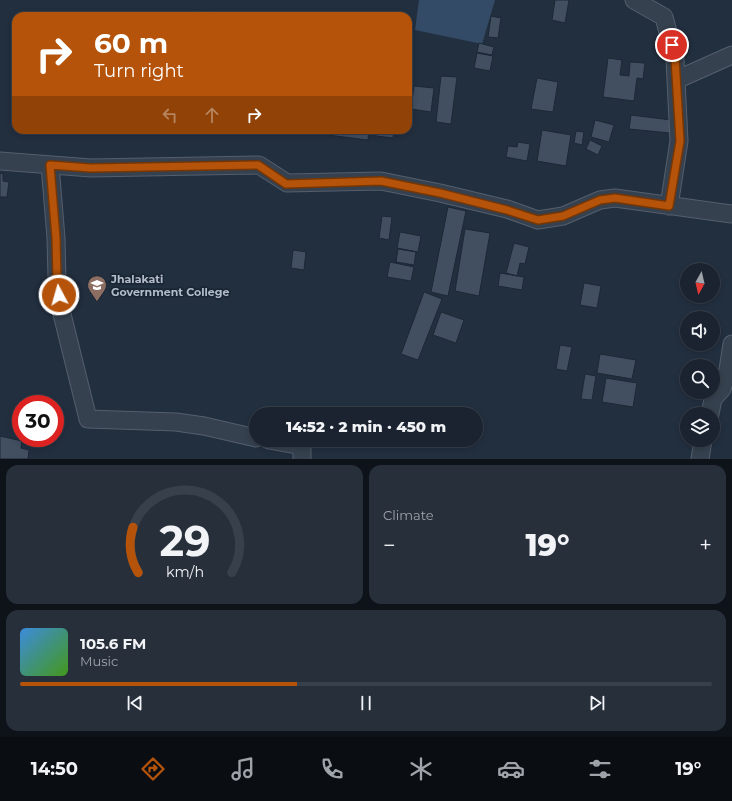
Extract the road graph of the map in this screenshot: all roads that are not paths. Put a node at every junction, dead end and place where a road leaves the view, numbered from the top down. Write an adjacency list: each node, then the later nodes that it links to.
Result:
1 (634, 0): 3 (street)
2 (732, 55): 3 (street)
3 (676, 80): 6 (street)
4 (0, 161): 5 (street)
5 (50, 165): 6 (street); 10 (street)
6 (669, 206): 7 (street)
7 (732, 214)
8 (732, 344): 9 (street)
9 (711, 407)
10 (249, 436)
11 (302, 447): 13 (street)
12 (702, 447): 14 (street)
13 (302, 459)
14 (700, 459)

